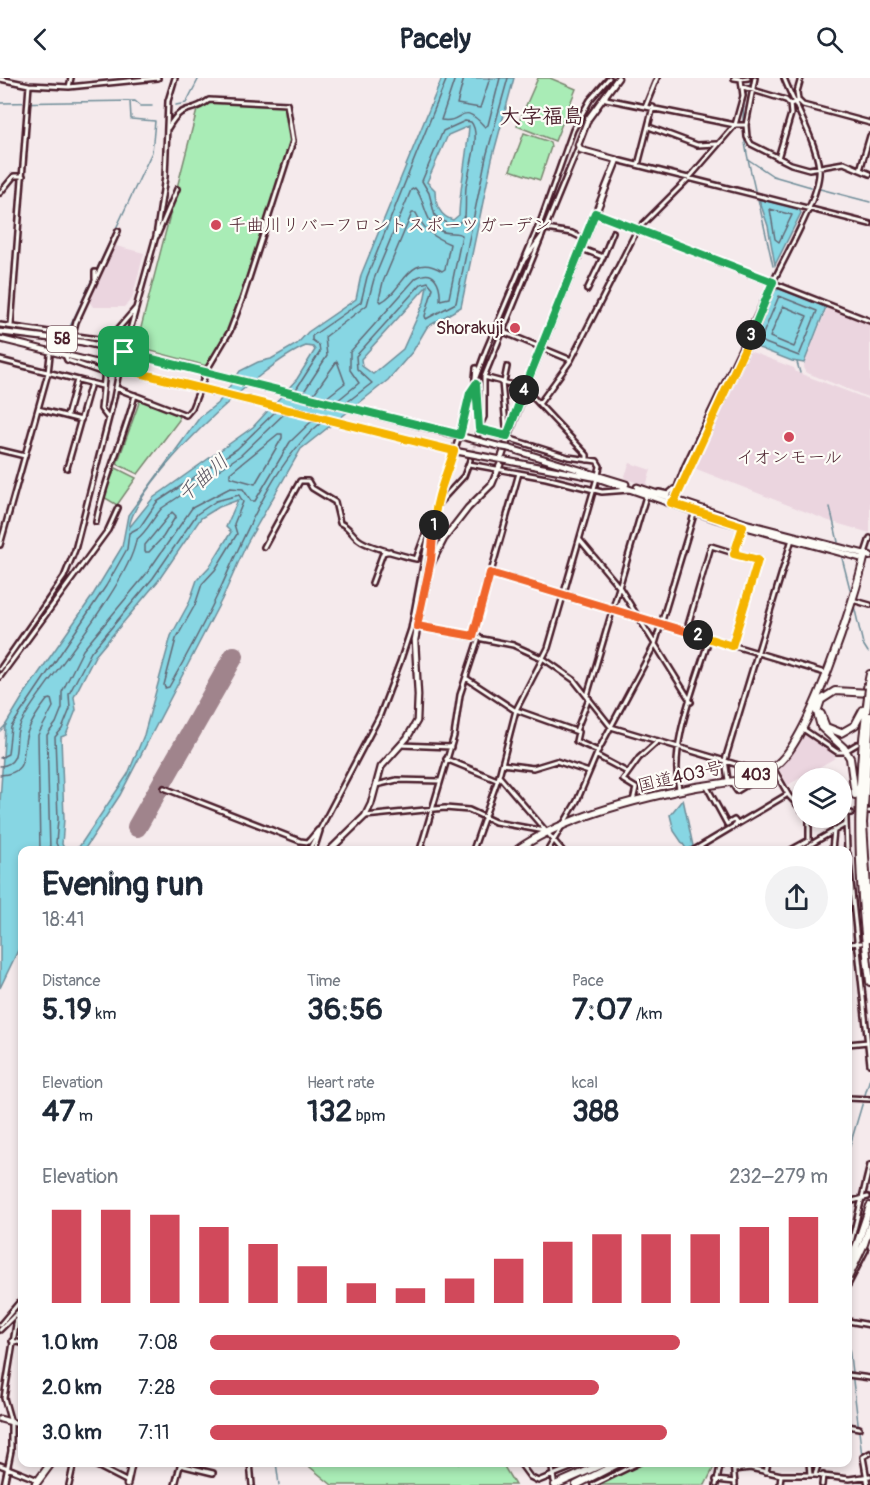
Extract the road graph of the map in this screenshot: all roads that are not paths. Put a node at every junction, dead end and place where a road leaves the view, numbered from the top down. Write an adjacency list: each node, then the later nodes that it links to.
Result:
1 (71, 78): 16 (street)
2 (158, 78): 13 (street)
3 (175, 78): 28 (street)
4 (609, 78): 53 (street)
5 (618, 78): 17 (main road)
6 (657, 78): 22 (street)
7 (734, 78): 14 (street)
8 (754, 78): 19 (street)
9 (784, 78): 21 (street)
10 (801, 78): 20 (street)
11 (0, 79): 15 (street)
12 (131, 79): 13 (street); 16 (street)
13 (138, 79)
14 (744, 79): 18 (street)
15 (29, 85): 16 (street); 38 (street)
16 (69, 87)
17 (609, 87): 22 (street); 31 (main road)
18 (744, 87): 19 (street); 25 (street)
19 (751, 89): 21 (street); 26 (street)
20 (798, 100): 21 (street); 24 (street)
21 (792, 103): 32 (street); 35 (street)
22 (646, 105): 23 (street)
23 (653, 107): 25 (street); 27 (street)
24 (870, 123)
25 (735, 125): 26 (street); 30 (street)
26 (744, 125): 32 (street)
27 (649, 127): 30 (street); 34 (street)
28 (167, 129): 49 (street); 84 (street)
29 (870, 136): 36 (street)
30 (717, 144): 39 (street)
31 (578, 148): 33 (main road); 47 (street)
32 (778, 158): 35 (street)
33 (617, 160): 34 (street); 43 (main road)
34 (638, 165): 39 (street)
35 (819, 169): 36 (street); 42 (street)
36 (860, 170): 37 (street)
37 (870, 174)
38 (23, 176): 41 (street); 61 (street)
39 (690, 177): 42 (street); 45 (street)
40 (177, 189): 49 (street)
41 (0, 193)
42 (807, 208): 44 (street); 56 (street)
43 (595, 213): 45 (street); 50 (main road)
44 (870, 224)
45 (637, 230): 56 (street); 71 (street)
46 (118, 231): 55 (street)
47 (546, 231): 50 (street); 53 (street); 63 (street)
48 (613, 232): 52 (street)
49 (156, 236): 58 (street)
50 (584, 239): 51 (main road)
51 (580, 248): 52 (street); 66 (main road)
52 (603, 257): 57 (street)
53 (524, 261): 78 (street)
54 (95, 274): 55 (street)
55 (95, 281): 64 (street)
56 (773, 282): 59 (street); 104 (street); 108 (street)
57 (587, 290)
58 (137, 307): 64 (street); 67 (street)
59 (870, 321)
60 (0, 325): 61 (street)
61 (11, 326): 64 (street)
62 (0, 332): 67 (main road, 58)
63 (501, 332): 66 (street); 76 (street)
64 (74, 334)
65 (0, 339): 69 (main road, 58)
66 (541, 348): 71 (street); 83 (main road)
67 (125, 352): 74 (street); 93 (main road, 58, bridge)
68 (50, 355): 75 (street)
69 (65, 355): 74 (main road, 58); 81 (street)
70 (0, 360): 75 (street)
71 (571, 360): 85 (street)
72 (507, 367): 79 (street)
73 (476, 368): 78 (street)
74 (121, 369): 82 (street); 96 (main road, 58, bridge)
75 (48, 373): 77 (street); 86 (street)
76 (484, 377): 79 (street); 90 (street)
77 (77, 380): 80 (street); 87 (street)
78 (476, 382): 90 (street); 93 (street)
79 (503, 382): 83 (street); 91 (street)
80 (91, 383): 81 (street); 89 (street)
81 (102, 386): 88 (street)
82 (116, 388): 84 (street); 88 (street)
83 (525, 388): 85 (street); 91 (main road)
84 (136, 395): 113 (street)
85 (540, 404): 99 (street)
86 (38, 409): 87 (street); 97 (street)
87 (67, 416): 89 (street)
88 (108, 418): 143 (street)
89 (81, 420): 100 (street)
90 (479, 426): 92 (street); 94 (street)
91 (510, 429): 94 (main road)
92 (478, 434)
93 (458, 435): 96 (street); 103 (main road, 58)
94 (507, 436): 98 (main road); 99 (street)
95 (0, 450): 97 (street)
96 (452, 451): 103 (main road, 58); 109 (street)
97 (25, 456): 119 (street)
98 (502, 456)
99 (587, 460): 103 (street)
100 (68, 468)
101 (500, 468): 102 (street); 109 (street); 124 (main road)
102 (519, 473): 106 (street); 125 (street)
103 (598, 476): 105 (main road, 58); 106 (street)
104 (676, 487): 105 (street); 108 (street)
105 (635, 488): 106 (street); 107 (main road, 58); 108 (main road, 58)
106 (594, 490): 118 (street)
107 (647, 494): 108 (main road, 58); 127 (street)
108 (673, 501): 111 (main road, 58); 123 (main road, 58)
109 (437, 505): 112 (street)
110 (118, 508): 146 (street)
111 (695, 512): 115 (main road, 58); 133 (street)
112 (434, 518): 114 (street); 124 (street)
113 (96, 522)
114 (431, 522): 121 (street); 193 (street)
115 (743, 526): 117 (main road, 58); 122 (street)
116 (870, 538): 123 (street)
117 (792, 539): 123 (main road, 58); 141 (street)
118 (580, 540): 127 (street); 128 (street)
119 (0, 545)
120 (264, 547): 121 (street)
121 (392, 551): 126 (street)
122 (734, 554): 135 (street); 140 (street)
123 (867, 557): 129 (highway, 国道403号 / 403)
124 (431, 560): 134 (main road)
125 (490, 573): 128 (street); 136 (street)
126 (372, 583)
127 (620, 588): 131 (street); 132 (street)
128 (564, 595): 131 (street); 142 (street)
129 (852, 600): 130 (street); 144 (highway, 国道403号 / 403)
130 (870, 605)
131 (613, 609): 132 (street); 149 (street)
132 (638, 616): 133 (street); 139 (street)
133 (662, 623): 135 (street); 139 (street)
134 (417, 626): 136 (street); 159 (main road)
135 (686, 632): 138 (street)
136 (473, 636): 137 (street)
137 (479, 637): 142 (street); 147 (street)
138 (709, 639): 140 (street); 150 (street)
139 (655, 644): 150 (street); 154 (street)
140 (732, 646): 141 (street)
141 (758, 653): 144 (street); 168 (street)
142 (544, 659): 149 (street); 152 (street)
143 (0, 669)
144 (825, 673): 155 (highway, 国道403号 / 403)
145 (870, 674): 148 (highway)
146 (0, 677)
147 (466, 678): 152 (street); 161 (street)
148 (869, 690): 151 (highway, bridge); 151 (highway); 210 (highway)
149 (588, 697): 154 (street); 156 (street)
150 (691, 702): 162 (street)
151 (865, 704): 210 (highway)
152 (516, 710): 156 (street); 169 (street)
153 (870, 716): 187 (highway)
154 (610, 727): 157 (street); 164 (street)
155 (803, 729): 165 (street); 170 (highway, 国道403号 / 403)
156 (576, 731): 164 (street)
157 (658, 741): 162 (street); 172 (street)
158 (857, 744): 163 (street)
159 (401, 745): 161 (street); 177 (main road)
160 (870, 745): 187 (highway)
161 (451, 747): 167 (street)
162 (678, 747): 168 (street); 180 (street)
163 (847, 750)
164 (598, 751): 166 (street)
165 (843, 752)
166 (597, 756): 171 (street); 172 (street)
167 (446, 759): 174 (street); 176 (street)
168 (725, 760): 173 (street); 175 (street)
169 (502, 764): 171 (street); 174 (street)
170 (773, 768): 173 (highway, 国道403号 / 403); 181 (street)
171 (589, 772): 189 (street)
172 (627, 772): 183 (street)
173 (762, 773): 175 (highway, 国道403号 / 403); 175 (street)
174 (498, 778): 186 (street); 195 (street)
175 (729, 780): 178 (highway, 国道403号 / 403)
176 (440, 781): 177 (street); 184 (street)
177 (376, 785): 185 (main road)
178 (707, 785): 180 (highway, 国道403号 / 403); 188 (street)
179 (164, 788): 193 (street)
180 (680, 790): 183 (highway, 国道403号 / 403)
181 (788, 794): 182 (street); 188 (street)
182 (792, 799)
183 (632, 804): 189 (highway, 国道403号 / 403)
184 (432, 809): 185 (street); 186 (street); 200 (street)
185 (365, 816): 199 (main road)
186 (484, 816): 195 (street); 201 (street)
187 (863, 823): 212 (highway)
188 (737, 824): 205 (street)
189 (561, 825): 195 (highway, 国道403号 / 403); 196 (street)
190 (809, 828): 206 (street)
191 (838, 828): 194 (street)
192 (846, 828): 209 (street)
193 (320, 829): 197 (street); 198 (street)
194 (834, 830): 207 (street); 208 (street)
195 (545, 831): 196 (street); 202 (highway, 国道403号 / 403)
196 (553, 840): 203 (street); 204 (street)
197 (311, 846)
198 (315, 846)
199 (334, 846)
200 (421, 846)
201 (474, 846)
202 (523, 846)
203 (550, 846)
204 (558, 846)
205 (701, 846)
206 (798, 846)
207 (808, 846)
208 (832, 846)
209 (847, 846)
210 (858, 848): 215 (highway)
211 (852, 892): 213 (street)
212 (870, 939)
213 (859, 943): 214 (street); 216 (street)
214 (852, 944)
215 (870, 982)
216 (868, 1036): 217 (street)
217 (868, 1042): 218 (street); 219 (street)
218 (852, 1044)
219 (870, 1064)
220 (852, 1098): 221 (street)
221 (870, 1099)
222 (870, 1165): 224 (street)
223 (868, 1197): 224 (street)
224 (863, 1198): 225 (street); 228 (street)
225 (852, 1201)
226 (870, 1206): 229 (highway)
227 (870, 1226): 229 (highway)
228 (852, 1233)
229 (864, 1246): 230 (highway, bridge); 231 (highway, bridge); 232 (street)
230 (852, 1262)
231 (852, 1270)
232 (852, 1275)
233 (18, 1304): 237 (street)
234 (18, 1314): 239 (street)
235 (18, 1319): 240 (street)
236 (852, 1322): 238 (street)
237 (0, 1325)
238 (870, 1325)
239 (0, 1330)
240 (12, 1341): 241 (street); 245 (street)
241 (18, 1342)
242 (852, 1376): 243 (street)
243 (870, 1378)
244 (0, 1419): 245 (main road)
245 (11, 1423): 246 (main road); 251 (street)
246 (18, 1424)
247 (852, 1427): 248 (street)
248 (859, 1428)
249 (870, 1453): 278 (street)
250 (0, 1465): 251 (street)
251 (8, 1466): 280 (street); 284 (street)
252 (48, 1467): 280 (highway)
253 (73, 1467): 285 (street)
254 (98, 1467): 281 (street)
255 (131, 1467): 281 (main road)
256 (180, 1467): 286 (street)
257 (192, 1467): 272 (street)
258 (250, 1467): 287 (street)
259 (523, 1467): 277 (street)
260 (552, 1467): 277 (street)
261 (574, 1467): 277 (street)
262 (594, 1467): 282 (highway)
263 (611, 1467): 288 (highway)
264 (630, 1467): 289 (street)
265 (720, 1467): 279 (street)
266 (734, 1467): 270 (street)
267 (767, 1467): 271 (street)
268 (809, 1467): 275 (street)
269 (817, 1467): 273 (street)
270 (734, 1470): 271 (street); 283 (street)
271 (766, 1472): 274 (street)
272 (213, 1473)
273 (815, 1474): 275 (street); 276 (street)
274 (781, 1475): 275 (street); 291 (street)
275 (810, 1475)
276 (823, 1475): 278 (street); 292 (street)
277 (553, 1476): 282 (street)
278 (868, 1476): 293 (street)
279 (716, 1480): 283 (street); 290 (street)
280 (37, 1483)
281 (127, 1483)
282 (554, 1483)
283 (735, 1483)
284 (4, 1485)
285 (69, 1485)
286 (175, 1485)
287 (252, 1485)
288 (576, 1485)
289 (593, 1485)
290 (716, 1485)
291 (780, 1485)
292 (822, 1485)
293 (868, 1485)

